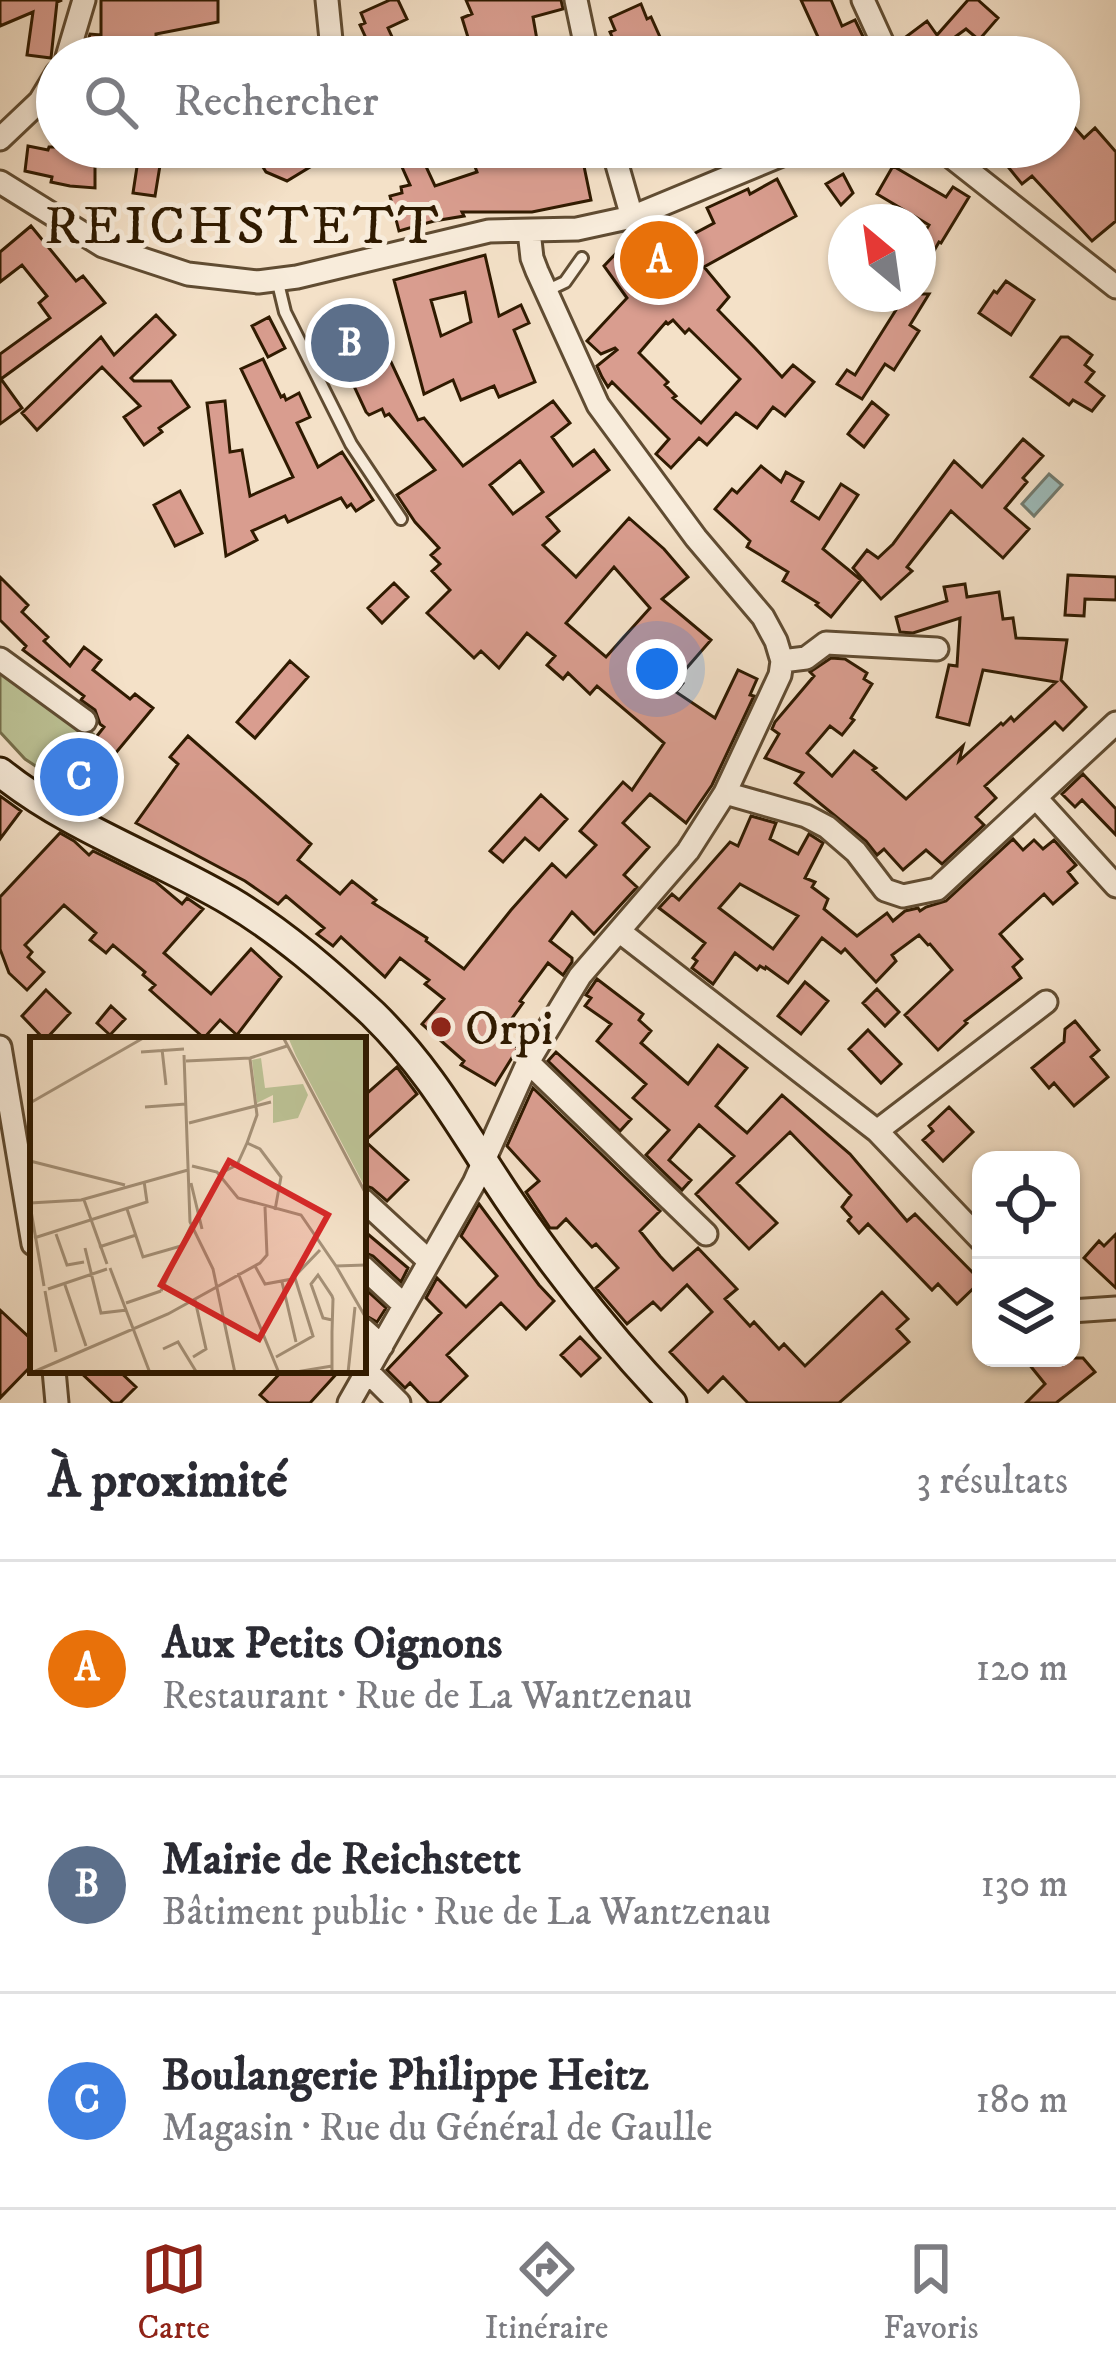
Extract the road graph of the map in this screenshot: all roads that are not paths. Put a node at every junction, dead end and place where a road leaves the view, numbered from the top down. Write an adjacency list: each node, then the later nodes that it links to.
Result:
1 (84, 0): 5 (street)
2 (327, 0): 6 (street)
3 (576, 0): 7 (street)
4 (863, 0): 8 (street)
5 (73, 36)
6 (331, 36)
7 (584, 36)
8 (880, 36)
9 (36, 105): 10 (street)
10 (0, 139)
11 (618, 168): 15 (street)
12 (750, 168): 15 (street)
13 (965, 168): 19 (street)
14 (0, 182): 18 (street)
15 (632, 217): 16 (street)
16 (529, 231): 18 (street); 20 (street)
17 (582, 258): 20 (lane)
18 (277, 279): 21 (lane)
19 (1116, 287)
20 (546, 291): 24 (street)
21 (401, 519)
22 (938, 649): 24 (street)
23 (0, 659): 25 (street)
24 (782, 661): 28 (street)
25 (86, 721)
26 (1116, 723): 29 (street)
27 (0, 772): 36 (main road)
28 (725, 793): 29 (street); 31 (street)
29 (1036, 798): 30 (street)
30 (1116, 886)
31 (619, 931): 34 (street); 35 (street)
32 (1046, 1002): 35 (street)
33 (0, 1047): 38 (street)
34 (528, 1062): 36 (street); 40 (street)
35 (877, 1131): 39 (street)
36 (484, 1160): 41 (street); 53 (main road)
37 (366, 1203): 41 (street)
38 (30, 1226)
39 (972, 1231)
40 (706, 1234)
41 (429, 1261): 43 (street)
42 (366, 1270): 43 (street)
43 (404, 1305): 47 (street)
44 (1116, 1308): 45 (street)
45 (1080, 1310)
46 (366, 1333): 47 (street)
47 (382, 1346): 48 (street)
48 (368, 1372): 51 (street); 52 (street)
49 (54, 1373): 50 (street)
50 (56, 1403)
51 (349, 1403)
52 (399, 1403)
53 (672, 1403)

